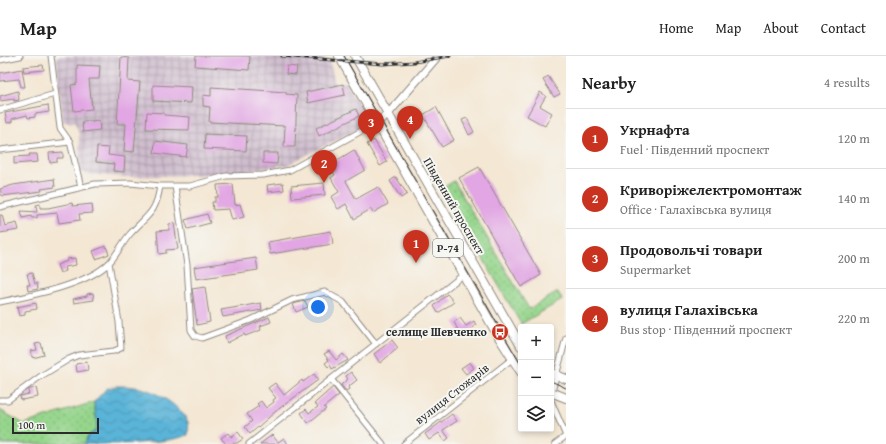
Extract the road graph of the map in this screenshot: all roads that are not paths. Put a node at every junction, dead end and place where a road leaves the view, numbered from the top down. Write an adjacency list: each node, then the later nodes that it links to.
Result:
1 (20, 56): 6 (street)
2 (51, 56): 7 (street)
3 (339, 56): 10 (main road, Р-74)
4 (355, 56): 9 (main road, Південний проспект / Р-74)
5 (438, 56): 9 (main road)
6 (0, 60)
7 (55, 94): 8 (street); 11 (street)
8 (0, 110)
9 (388, 114): 10 (main road); 21 (main road, Південний проспект / Р-74)
10 (376, 123): 14 (street); 18 (main road, Р-74)
11 (70, 142): 12 (street); 15 (street)
12 (0, 150)
13 (160, 186): 14 (street); 15 (street); 17 (street)
14 (175, 186): 22 (street)
15 (81, 187): 16 (street)
16 (0, 207)
17 (109, 263): 19 (street); 31 (street)
18 (463, 275): 22 (street); 23 (main road, Р-74)
19 (0, 302)
20 (566, 338): 25 (street)
21 (518, 341)
22 (376, 344): 26 (street)
23 (512, 359): 24 (main road, Р-74); 35 (street, вулиця Стожарів)
24 (518, 368)
25 (554, 374): 27 (main road)
26 (332, 379): 33 (street); 34 (street)
27 (566, 379)
28 (551, 396): 32 (street)
29 (554, 396): 30 (main road)
30 (566, 398)
31 (0, 400)
32 (566, 436): 36 (street)
33 (249, 444)
34 (383, 444)
35 (404, 444)
36 (555, 444)

